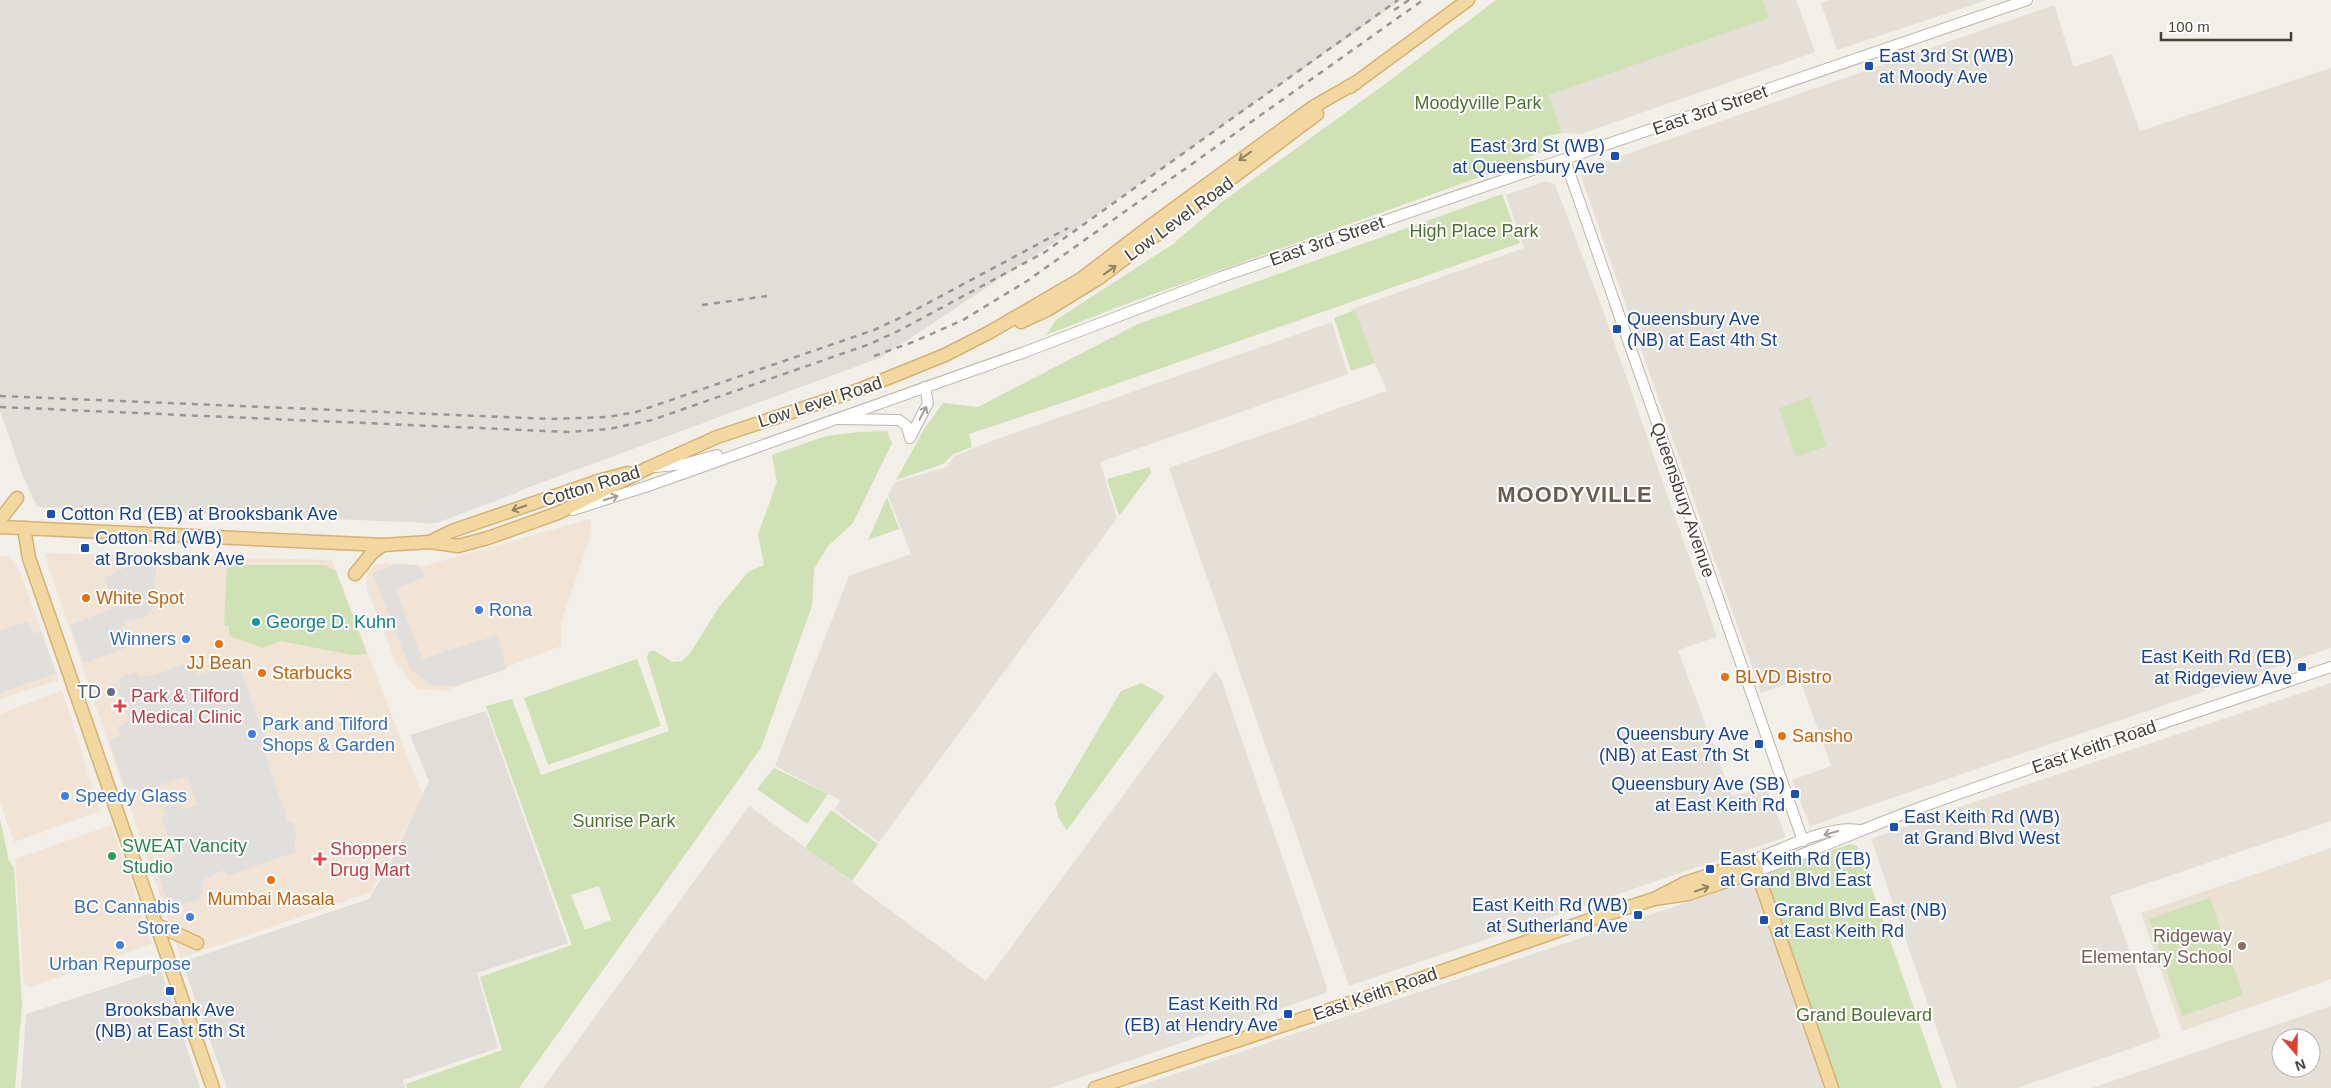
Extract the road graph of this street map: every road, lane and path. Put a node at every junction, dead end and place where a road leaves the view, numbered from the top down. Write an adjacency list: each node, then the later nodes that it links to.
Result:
1 (1468, 0): 7 (main road, Low Level Road)
2 (2027, 0): 3 (street, East 3rd Street)
3 (1565, 160): 4 (street, East 3rd Street); 18 (street, Queensbury Avenue)
4 (925, 387): 5 (street, East 3rd Street); 5 (street, one-way to 4)
5 (834, 419): 6 (street, East 3rd Street)
6 (742, 451): 7 (street, East 3rd Street); 9 (street, East 3rd Street, one-way to 6)
7 (648, 468): 9 (main road, Cotton Road); 13 (main road, Cotton Road, one-way to 13)
8 (17, 498): 10 (main road)
9 (558, 513): 13 (main road, Cotton Road)
10 (0, 520)
11 (0, 527): 12 (main road, Cotton Road)
12 (24, 528): 14 (main road, Cotton Road); 22 (main road)
13 (430, 542): 14 (main road, Cotton Road)
14 (383, 545): 15 (main road)
15 (354, 574)
16 (2331, 667): 17 (street, East Keith Road)
17 (1858, 830): 18 (street, East Keith Road, one-way to 18); 19 (street, East Keith Road)
18 (1803, 840): 19 (street); 20 (street); 21 (street, East Keith Road)
19 (1826, 846): 20 (street, East Keith Road)
20 (1783, 862): 21 (street, East Keith Road)
21 (1755, 866): 25 (main road, East Keith Road); 26 (main road)
22 (157, 925): 23 (main road); 24 (main road)
23 (197, 943)
24 (213, 1088)
25 (1095, 1088)
26 (1832, 1088)

